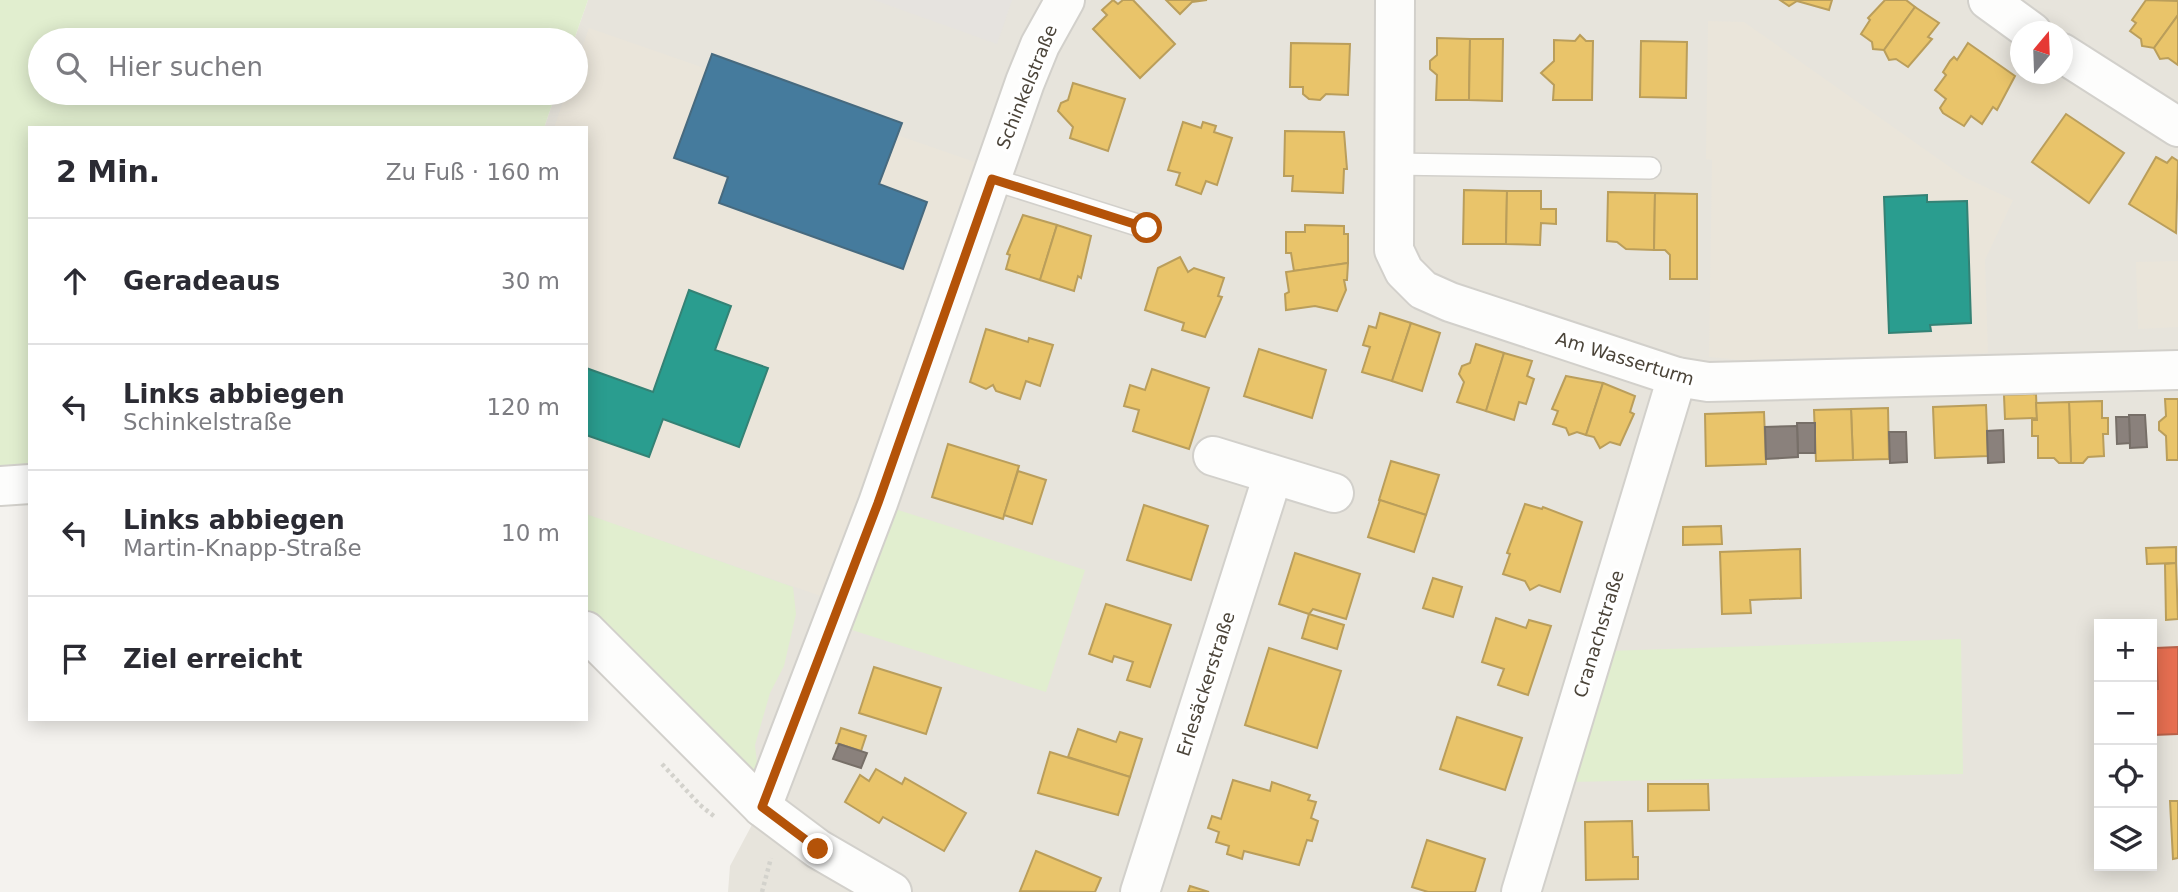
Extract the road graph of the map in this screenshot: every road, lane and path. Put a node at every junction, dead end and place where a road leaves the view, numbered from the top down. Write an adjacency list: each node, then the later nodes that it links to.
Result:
1 (1065, 0): 9 (street, Schinkelstraße)
2 (1395, 0): 7 (street, Am Wasserturm)
3 (1989, 0): 4 (street)
4 (2017, 21)
5 (2073, 60): 6 (street)
6 (2178, 127)
7 (1392, 164): 8 (lane); 12 (street, Am Wasserturm)
8 (1650, 168)
9 (992, 179): 10 (lane); 19 (street, Schinkelstraße)
10 (1147, 228)
11 (2178, 370): 12 (street, Am Wasserturm)
12 (1677, 377): 24 (street, Cranachstraße)
13 (1213, 457): 14 (street)
14 (1273, 475): 17 (street); 23 (street, Erlesäckerstraße)
15 (28, 484): 16 (street)
16 (0, 486)
17 (1334, 493)
18 (588, 633): 19 (street)
19 (762, 807): 22 (street)
20 (772, 854): 21 (path)
21 (762, 892)
22 (892, 892)
23 (1140, 892)
24 (1521, 892)

